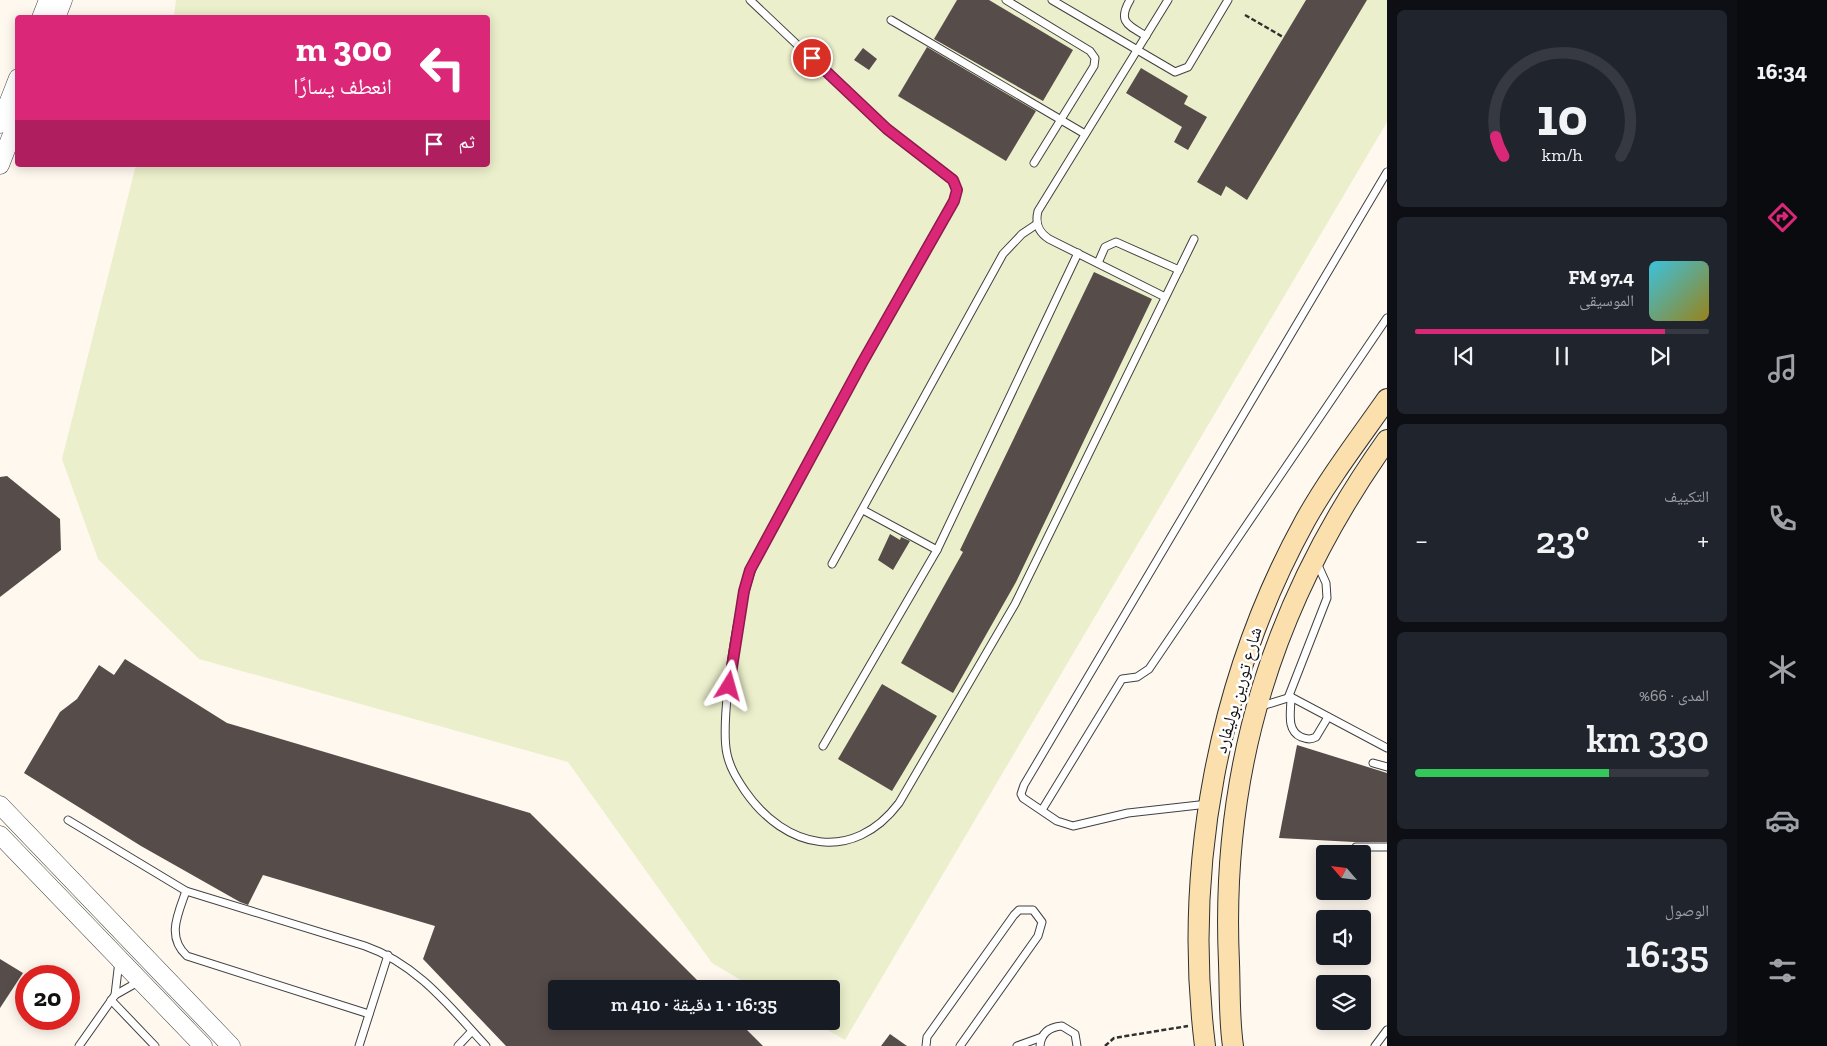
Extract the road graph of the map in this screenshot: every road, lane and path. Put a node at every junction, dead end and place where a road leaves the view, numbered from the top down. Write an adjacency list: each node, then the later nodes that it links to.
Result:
1 (48, 0): 10 (street)
2 (63, 0): 11 (street)
3 (750, 0): 29 (lane)
4 (1006, 0): 17 (lane)
5 (1052, 0): 15 (lane)
6 (1130, 0): 13 (lane)
7 (1168, 0): 13 (lane)
8 (1228, 0): 15 (lane)
9 (1245, 14): 14 (path)
10 (42, 15)
11 (57, 15)
12 (891, 20): 17 (lane)
13 (1146, 36): 15 (lane)
14 (1283, 37)
15 (1136, 51): 20 (lane)
16 (15, 86): 18 (street)
17 (1061, 120): 20 (lane); 21 (lane)
18 (0, 124)
19 (15, 127): 22 (street)
20 (1085, 134): 24 (lane)
21 (1034, 163)
22 (0, 165)
23 (1387, 172): 47 (lane)
24 (1037, 224): 26 (lane); 34 (lane)
25 (1194, 239): 28 (lane)
26 (1078, 253): 27 (lane); 35 (lane)
27 (1098, 263): 28 (lane); 29 (lane)
28 (1179, 270): 29 (lane)
29 (1165, 297)
30 (1387, 318): 47 (lane)
31 (1387, 398): 32 (main road, شارع تورين بوليفارد)
32 (1371, 422): 33 (main road); 45 (main road, شارع تورين بوليفارد)
33 (1383, 447): 36 (main road, شارع تورين بوليفارد)
34 (863, 510): 35 (lane); 37 (lane)
35 (937, 550): 41 (lane)
36 (1315, 558): 38 (lane); 39 (main road, شارع تورين بوليفارد)
37 (832, 564)
38 (1289, 698): 39 (lane); 40 (lane); 40 (lane)
39 (1256, 708): 76 (main road, شارع تورين بوليفارد)
40 (1328, 717): 42 (lane)
41 (823, 746)
42 (1387, 748)
43 (1373, 763): 44 (lane)
44 (1387, 767)
45 (1211, 804): 47 (lane); 58 (main road, شارع تورين بوليفارد)
46 (0, 805): 65 (street)
47 (1042, 810)
48 (68, 820): 52 (lane)
49 (0, 835): 54 (street)
50 (1387, 846): 51 (lane)
51 (1371, 847)
52 (186, 891): 53 (lane); 57 (lane)
53 (388, 955): 57 (lane); 60 (lane)
54 (119, 960): 55 (street); 56 (lane)
55 (139, 982): 56 (lane); 64 (street)
56 (113, 998): 62 (lane); 63 (lane)
57 (370, 1014): 66 (lane)
58 (1202, 1024): 74 (path); 75 (main road, شارع تورين بوليفارد)
59 (1387, 1030): 77 (lane)
60 (472, 1031): 67 (lane); 68 (lane)
61 (1042, 1037): 71 (lane); 72 (lane); 73 (lane)
62 (79, 1046)
63 (155, 1046)
64 (203, 1046)
65 (231, 1046)
66 (359, 1046)
67 (458, 1046)
68 (486, 1046)
69 (926, 1046): 70 (lane)
70 (960, 1046)
71 (1017, 1046)
72 (1040, 1046)
73 (1077, 1046)
74 (1105, 1046)
75 (1205, 1046)
76 (1234, 1046)
77 (1375, 1046)

